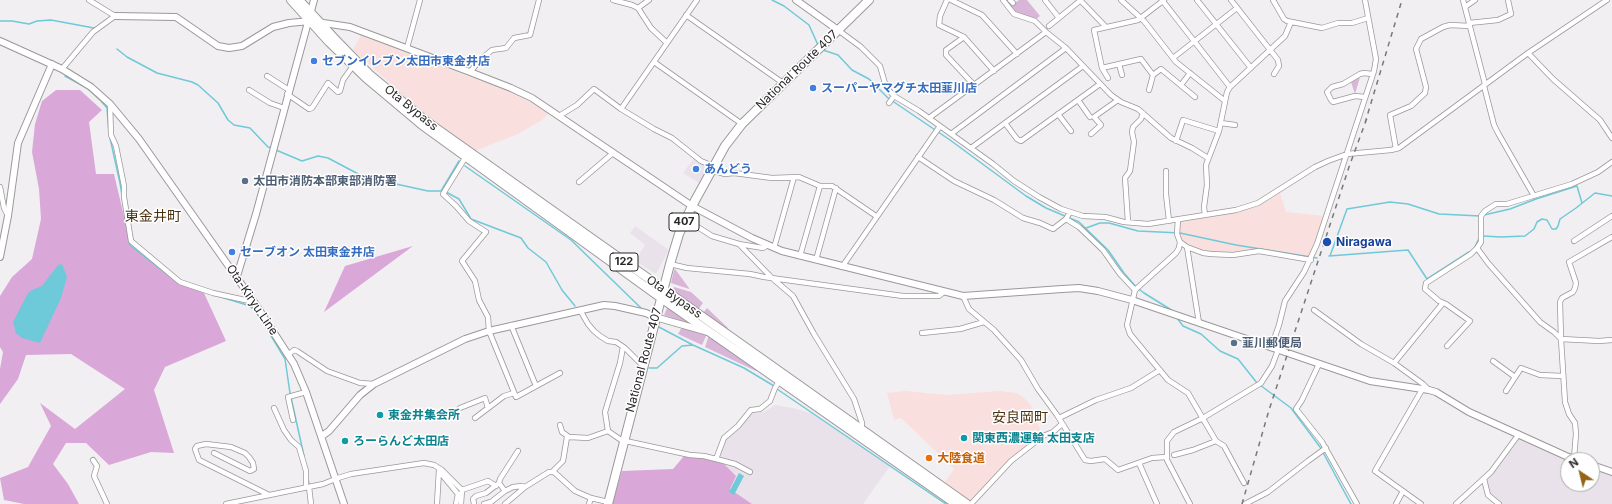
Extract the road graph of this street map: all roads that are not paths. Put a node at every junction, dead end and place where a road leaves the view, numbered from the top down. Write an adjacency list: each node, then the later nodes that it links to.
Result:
1 (89, 0): 30 (street)
2 (291, 0): 32 (highway, Ota Bypass / 122)
3 (299, 0): 32 (highway, Ota Bypass / 122)
4 (314, 0): 32 (street)
5 (420, 0): 48 (street)
6 (539, 0): 63 (street)
7 (613, 0): 28 (street)
8 (649, 0): 28 (street)
9 (698, 0): 31 (street)
10 (796, 0): 42 (street)
11 (869, 0): 42 (highway, National Route 407 / 407)
12 (947, 0): 44 (street)
13 (951, 0): 52 (street)
14 (1003, 0): 43 (street)
15 (1045, 0): 33 (street)
16 (1080, 0): 33 (street); 41 (street)
17 (1121, 0): 34 (street)
18 (1163, 0): 34 (street); 46 (street)
19 (1197, 0): 38 (street)
20 (1231, 0): 29 (street)
21 (1274, 0): 36 (street)
22 (1365, 0): 35 (street)
23 (1463, 0): 27 (street)
24 (1474, 0): 27 (street)
25 (1508, 0): 39 (street)
26 (1607, 0): 51 (street)
27 (1465, 7): 39 (street)
28 (638, 8): 47 (street)
29 (1237, 8): 38 (street); 50 (street)
30 (115, 16): 32 (street); 61 (street)
31 (686, 16): 47 (street); 71 (street)
32 (309, 18): 37 (highway, Ota Bypass / 122); 57 (highway, Ota Bypass / 122); 79 (street)
33 (1059, 18): 40 (street)
34 (1141, 18): 41 (street); 53 (street)
35 (1368, 18): 36 (street); 66 (street)
36 (1291, 22): 50 (street)
37 (320, 23): 48 (street); 149 (highway, Ota Bypass / 122)
38 (1216, 24): 46 (street); 60 (street)
39 (1470, 25): 75 (street); 107 (street)
40 (1050, 26)
41 (1106, 27): 59 (street)
42 (838, 30): 71 (highway, National Route 407 / 407); 80 (street)
43 (1046, 32): 49 (street); 52 (street)
44 (964, 38): 62 (street); 73 (street)
45 (0, 41): 55 (street, Ota-Kiryu Line)
46 (1194, 41): 53 (street); 76 (street)
47 (667, 43): 54 (street)
48 (407, 48): 63 (street)
49 (1066, 48): 58 (street); 102 (street)
50 (1270, 50): 60 (street); 65 (street)
51 (1528, 53): 75 (street); 104 (street)
52 (1017, 54): 62 (street)
53 (1173, 58): 64 (street)
54 (654, 62): 89 (street); 96 (street)
55 (52, 64): 61 (street, Ota-Kiryu Line); 124 (street)
56 (1119, 64): 59 (street); 67 (street); 68 (street)
57 (353, 66): 79 (street); 111 (highway, Ota Bypass / 122)
58 (1083, 66): 72 (street); 95 (street)
59 (1102, 68): 70 (street)
60 (1251, 68): 76 (street)
61 (62, 69): 87 (street, Ota-Kiryu Line)
62 (994, 71): 73 (street)
63 (470, 72): 92 (street)
64 (1190, 73): 74 (street); 85 (street)
65 (1274, 74)
66 (1372, 74): 82 (street); 82 (street)
67 (1122, 75)
68 (1153, 75): 74 (street); 78 (street)
69 (267, 76): 79 (street)
70 (1108, 78)
71 (783, 83): 96 (highway, National Route 407 / 407)
72 (1100, 84): 83 (street); 84 (street)
73 (974, 85): 94 (street)
74 (1181, 85): 81 (street)
75 (1484, 85): 107 (street); 121 (street)
76 (1230, 87): 85 (street)
77 (249, 90): 88 (street)
78 (1149, 90)
79 (288, 92): 88 (street)
80 (894, 97): 86 (street); 94 (street)
81 (1195, 97)
82 (1365, 97): 109 (street)
83 (1078, 100): 91 (street); 93 (street)
84 (1118, 100): 90 (street); 103 (street)
85 (1225, 101): 97 (street)
86 (889, 103)
87 (110, 104): 152 (street, Ota-Kiryu Line); 152 (street)
88 (284, 108): 145 (street)
89 (621, 109): 92 (street); 114 (street)
90 (1143, 113): 105 (street); 131 (street)
91 (1058, 114): 95 (street); 100 (street)
92 (559, 116): 108 (street)
93 (1090, 117)
94 (929, 118): 99 (street)
95 (1005, 123): 106 (street)
96 (742, 124): 114 (highway, National Route 407 / 407)
97 (1221, 124): 98 (street); 101 (street)
98 (1235, 125)
99 (939, 126): 102 (street); 110 (street)
100 (1071, 131)
101 (1219, 131): 105 (street); 112 (street)
102 (951, 134): 106 (street)
103 (1091, 134)
104 (1612, 138)
105 (1176, 141): 112 (street)
106 (971, 148): 126 (street)
107 (1396, 149): 109 (street)
108 (613, 153): 117 (street); 122 (street)
109 (1347, 154): 123 (street); 142 (street)
110 (918, 157): 125 (street); 126 (street)
111 (465, 158): 149 (highway, Ota Bypass / 122); 160 (street)
112 (1208, 158): 123 (street)
113 (1612, 162): 121 (street)
114 (712, 168): 116 (street); 122 (highway, National Route 407 / 407)
115 (1166, 171): 130 (street)
116 (794, 177): 118 (street); 136 (street)
117 (579, 182)
118 (820, 186): 120 (street); 139 (street)
119 (0, 187): 124 (street)
120 (836, 188): 125 (street); 141 (street)
121 (1534, 196): 138 (street)
122 (692, 206): 128 (highway, National Route 407 / 407); 136 (street)
123 (1205, 215): 129 (street)
124 (8, 216): 140 (street)
125 (876, 216): 144 (street)
126 (1068, 216): 131 (street); 147 (street)
127 (1612, 216): 133 (street)
128 (685, 219): 135 (street); 143 (highway, National Route 407 / 407)
129 (1178, 219): 130 (street); 134 (street)
130 (1169, 221): 131 (street)
131 (1128, 222)
132 (1612, 237): 163 (street)
133 (1574, 241)
134 (1180, 242): 137 (street); 147 (street)
135 (739, 244): 136 (street); 146 (street)
136 (771, 247): 139 (street)
137 (1187, 247): 142 (street); 158 (street)
138 (1478, 248): 153 (street); 163 (street)
139 (800, 256): 141 (street)
140 (0, 257)
141 (816, 260): 144 (street)
142 (1311, 260): 167 (street)
143 (670, 264): 146 (street); 149 (highway, National Route 407 / 407)
144 (842, 267): 148 (street)
145 (238, 276)
146 (772, 278): 148 (street); 193 (street)
147 (1137, 288): 151 (street)
148 (944, 292): 150 (street)
149 (662, 293): 156 (highway, National Route 407 / 407); 161 (highway, Ota Bypass / 122); 193 (highway, Ota Bypass / 122)
150 (963, 296): 151 (street); 157 (street)
151 (1132, 300): 158 (street); 173 (street)
152 (254, 302): 168 (street, Ota-Kiryu Line)
153 (1443, 303): 165 (street); 170 (street)
154 (580, 310): 156 (street); 159 (street); 166 (street)
155 (1314, 310): 170 (street)
156 (655, 317): 161 (street); 172 (highway, National Route 407 / 407)
157 (984, 322): 162 (street); 188 (street)
158 (1199, 323): 167 (street)
159 (511, 325): 160 (street); 179 (street)
160 (489, 331): 178 (street); 183 (street)
161 (712, 333): 177 (highway, Ota Bypass / 122)
162 (922, 334)
163 (1560, 339): 164 (street); 175 (street)
164 (1612, 340)
165 (1447, 346)
166 (623, 347): 172 (street); 194 (street)
167 (1274, 349): 171 (street); 189 (street)
168 (288, 354): 178 (street); 182 (street, Ota-Kiryu Line)
169 (1493, 361): 176 (street)
170 (1394, 363): 180 (street)
171 (1319, 364): 180 (street); 200 (street)
172 (643, 366): 198 (highway, National Route 407 / 407)
173 (1160, 370): 188 (street); 189 (street)
174 (560, 373): 179 (street)
175 (1563, 376): 176 (street); 203 (street)
176 (1515, 377): 181 (street)
177 (780, 380): 207 (street); 238 (highway, Ota Bypass / 122)
178 (374, 384): 196 (street)
179 (536, 386): 183 (street)
180 (1426, 389): 195 (street); 222 (street)
181 (1506, 391)
182 (306, 392): 190 (street); 196 (street, Ota-Kiryu Line)
183 (514, 393): 186 (street)
184 (274, 408): 219 (street)
185 (460, 408): 186 (street)
186 (488, 408): 187 (street)
187 (475, 418)
188 (1059, 418): 191 (street)
189 (1203, 418): 199 (street); 206 (street)
190 (293, 420)
191 (1062, 424): 209 (street); 240 (street)
192 (560, 425): 197 (street)
193 (861, 430): 239 (highway, Ota Bypass / 122)
194 (608, 431): 197 (street); 198 (street)
195 (1519, 434): 202 (street); 216 (street)
196 (322, 436): 215 (street, Ota-Kiryu Line)
197 (567, 437): 212 (street)
198 (624, 440): 207 (street); 226 (highway, National Route 407 / 407)
199 (1216, 441): 205 (street); 217 (street)
200 (1324, 450): 243 (street); 244 (street)
201 (518, 451): 218 (street)
202 (1560, 452)
203 (1576, 452)
204 (214, 453): 224 (street)
205 (1174, 455)
206 (1166, 457): 209 (street); 242 (street)
207 (716, 459): 213 (street)
208 (93, 460): 227 (street)
209 (1138, 464): 241 (street)
210 (1600, 468): 214 (street)
211 (439, 469): 215 (street); 221 (street); 231 (street); 232 (street)
212 (552, 472): 220 (street); 225 (street)
213 (750, 472)
214 (1612, 472)
215 (336, 479): 219 (street); 230 (street, Ota-Kiryu Line)
216 (1484, 479): 247 (street); 248 (street)
217 (1244, 483)
218 (497, 484): 221 (street); 223 (street); 234 (street)
219 (308, 487): 224 (street); 229 (street)
220 (525, 487): 223 (street); 236 (street)
221 (462, 490): 233 (street)
222 (1404, 491): 245 (street); 246 (street)
223 (505, 492): 235 (street)
224 (269, 495): 228 (street)
225 (591, 498): 226 (street); 237 (street)
226 (608, 503)
227 (107, 504)
228 (227, 504)
229 (311, 504)
230 (344, 504)
231 (437, 504)
232 (456, 504)
233 (461, 504)
234 (474, 504)
235 (484, 504)
236 (505, 504)
237 (589, 504)
238 (956, 504)
239 (967, 504)
240 (972, 504)
241 (1157, 504)
242 (1190, 504)
243 (1245, 504)
244 (1357, 504)
245 (1396, 504)
246 (1421, 504)
247 (1456, 504)
248 (1499, 504)

